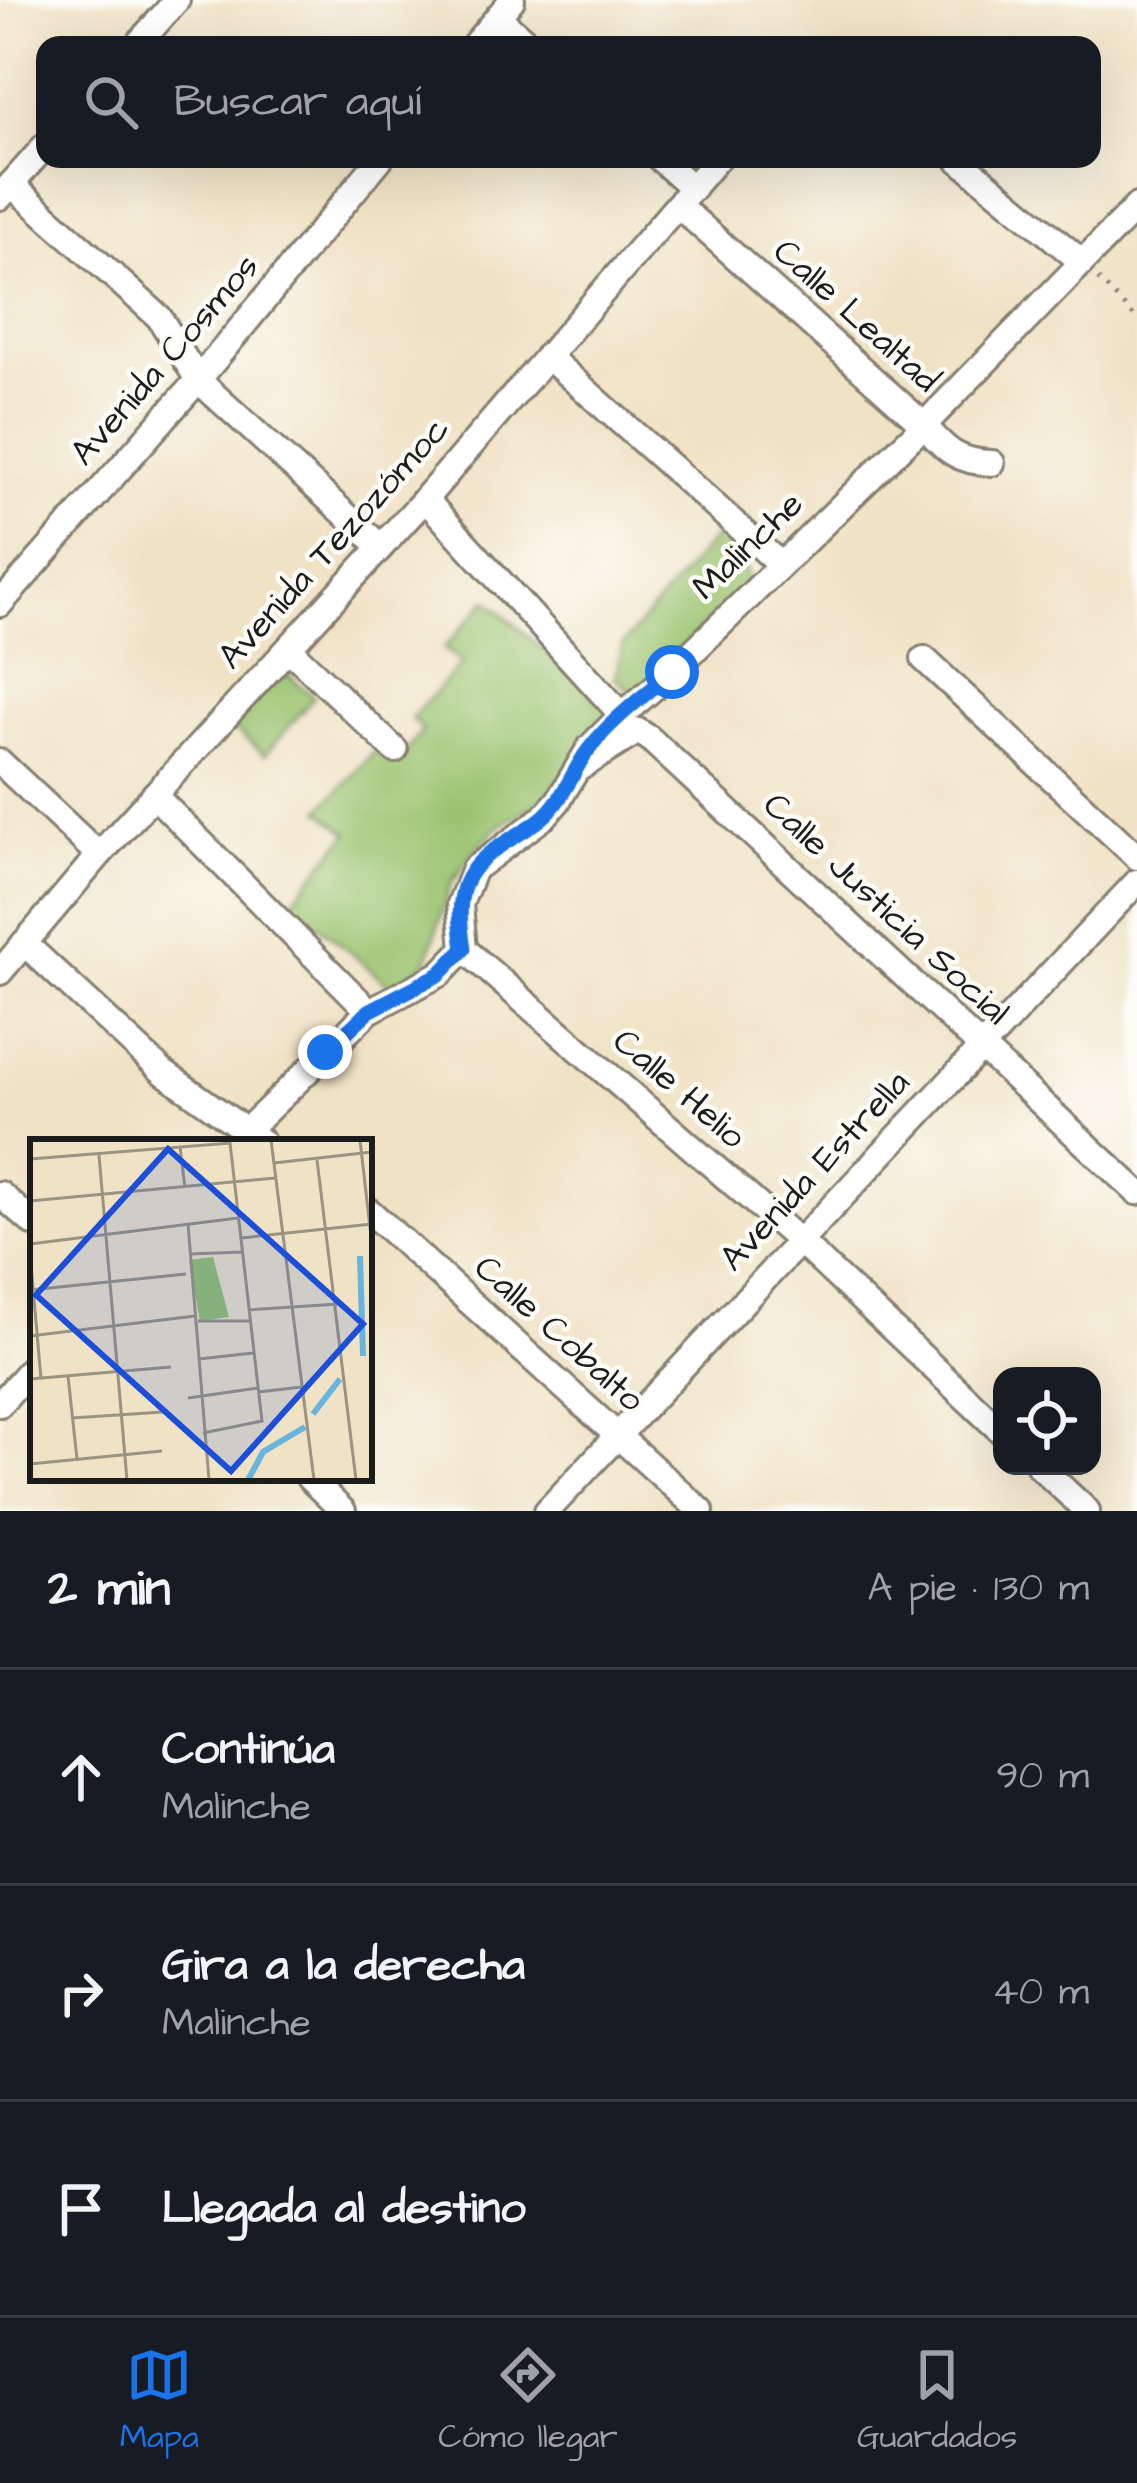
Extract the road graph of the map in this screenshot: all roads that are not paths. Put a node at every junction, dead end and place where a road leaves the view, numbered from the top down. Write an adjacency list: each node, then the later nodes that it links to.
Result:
1 (177, 0): 3 (street)
2 (505, 8): 4 (street); 5 (street)
3 (145, 36)
4 (482, 36)
5 (524, 36)
6 (36, 156): 11 (street)
7 (373, 168): 16 (street, Avenida Cosmos)
8 (666, 168): 12 (street, Calle Lealtad)
9 (710, 168): 12 (street, Avenida Tezozómoc)
10 (969, 168): 14 (street)
11 (6, 191): 16 (street)
12 (686, 197): 15 (street, Avenida Tezozómoc); 17 (street, Calle Lealtad)
13 (1137, 206): 14 (street, Malinche)
14 (1082, 262): 17 (street, Malinche)
15 (547, 356): 19 (street, Avenida Tezozómoc); 21 (street)
16 (198, 380): 20 (street); 22 (street, Avenida Cosmos)
17 (925, 425): 18 (street, Calle Lealtad); 21 (street, Malinche)
18 (992, 463)
19 (425, 499): 20 (street, Avenida Tezozómoc); 25 (street)
20 (381, 548): 23 (street, Avenida Tezozómoc)
21 (781, 565): 25 (street, Malinche)
22 (0, 604)
23 (289, 649): 26 (street); 29 (street, Avenida Tezozómoc)
24 (924, 659): 31 (street)
25 (622, 715): 28 (street, Malinche)
26 (395, 750)
27 (0, 762): 30 (street)
28 (576, 770): 34 (street, Malinche); 37 (street, Calle Justicia Social)
29 (154, 795): 30 (street, Avenida Tezozómoc); 36 (street)
30 (99, 855): 33 (street, Avenida Tezozómoc)
31 (1137, 857)
32 (1137, 882): 37 (street, Avenida Estrella)
33 (24, 943): 35 (street, Avenida Tezozómoc); 38 (street)
34 (464, 949): 36 (street); 43 (street, Calle Helio)
35 (0, 972)
36 (369, 1011): 38 (street)
37 (981, 1047): 39 (street, Calle Justicia Social); 43 (street, Avenida Estrella)
38 (254, 1137)
39 (1137, 1192)
40 (0, 1194): 42 (street)
41 (372, 1214): 47 (street, Calle Cobalto)
42 (30, 1220)
43 (798, 1240): 46 (street, Calle Helio); 47 (street, Avenida Estrella)
44 (30, 1369): 45 (street)
45 (0, 1404)
46 (993, 1424)
47 (618, 1435): 51 (street, Avenida Estrella); 52 (street, Calle Cobalto)
48 (1049, 1475): 53 (street)
49 (312, 1481): 50 (street)
50 (343, 1511)
51 (548, 1511)
52 (701, 1511)
53 (1087, 1511)

